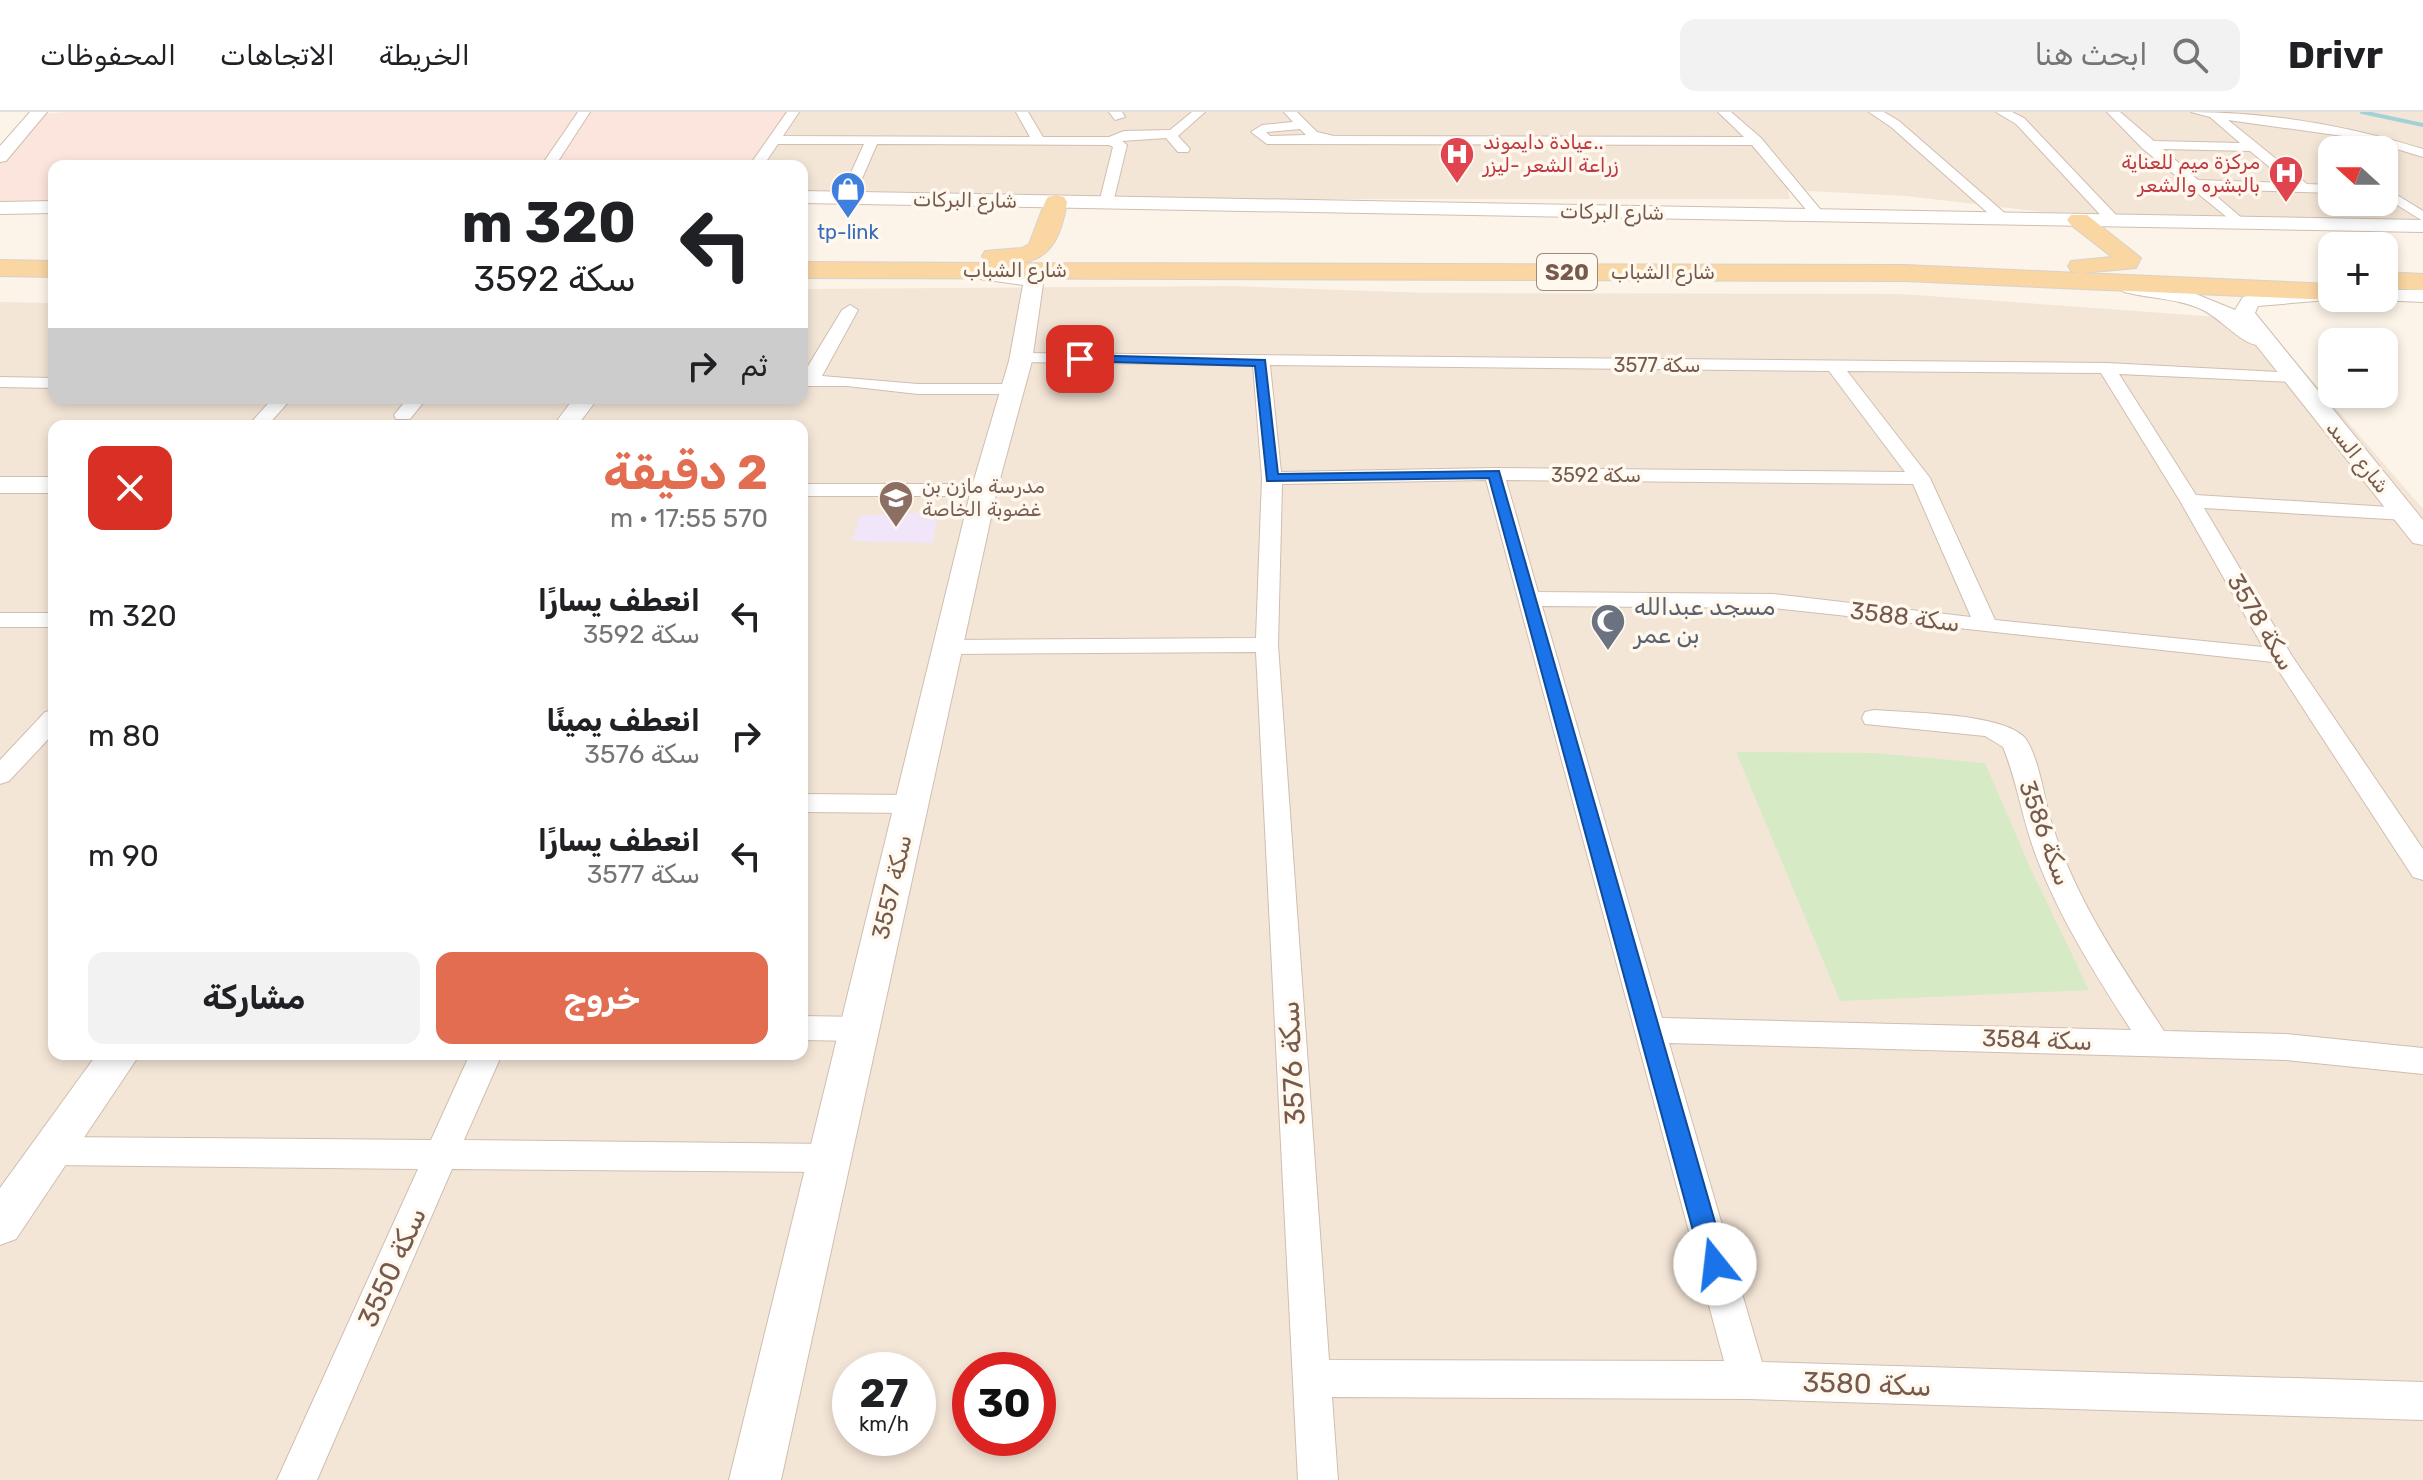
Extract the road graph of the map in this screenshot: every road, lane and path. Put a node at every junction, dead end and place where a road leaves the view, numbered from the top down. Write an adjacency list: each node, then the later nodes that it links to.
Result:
1 (39, 112): 25 (street)
2 (584, 112): 26 (street)
3 (793, 112): 17 (street)
4 (1022, 112): 15 (street)
5 (1199, 112): 14 (street)
6 (1290, 112): 13 (street)
7 (1724, 112): 20 (street)
8 (1875, 112): 42 (street)
9 (2002, 112): 46 (street)
10 (2113, 112): 21 (street)
11 (2197, 112): 12 (street)
12 (2213, 114): 22 (street); 24 (street)
13 (1303, 125): 16 (street); 16 (street)
14 (1172, 135): 19 (street); 23 (street)
15 (1038, 139): 18 (street); 19 (street)
16 (1322, 139): 20 (street)
17 (775, 140): 18 (street); 27 (street)
18 (872, 140): 34 (street)
19 (1111, 141): 37 (street)
20 (1756, 141): 40 (street)
21 (2147, 145): 22 (street); 28 (street)
22 (2254, 147): 29 (street)
23 (1183, 149)
24 (2423, 153)
25 (0, 157)
26 (552, 160)
27 (760, 160)
28 (2193, 184): 29 (street); 44 (street)
29 (2303, 188): 30 (street)
30 (2318, 189)
31 (2398, 191): 32 (street)
32 (2410, 191)
33 (808, 197): 34 (street, شارع البركات)
34 (847, 197): 36 (street, شارع البركات)
35 (2398, 200): 41 (street)
36 (1056, 202): 37 (street, شارع البركات); 47 (main road)
37 (1106, 203): 40 (street, شارع البركات)
38 (0, 206): 39 (street)
39 (48, 207)
40 (1818, 215): 42 (street, شارع البركات)
41 (2423, 217)
42 (2002, 218): 43 (street, شارع البركات)
43 (2079, 220): 46 (main road)
44 (2239, 223): 45 (street); 46 (street)
45 (2423, 226)
46 (2112, 232): 57 (main road); 58 (main road)
47 (1047, 233): 51 (main road); 52 (main road)
48 (0, 255): 49 (main road)
49 (48, 255)
50 (808, 258): 52 (main road, شارع الشباب / S20)
51 (1194, 259): 52 (main road, شارع الشباب / S20); 57 (main road, شارع الشباب / S20)
52 (886, 264): 55 (main road, شارع الشباب / S20); 56 (main road, شارع الشباب / S20); 66 (street)
53 (0, 268): 54 (main road)
54 (48, 269)
55 (808, 270)
56 (1227, 271): 57 (main road, شارع الشباب / S20); 66 (street)
57 (2016, 273): 58 (main road, شارع الشباب / S20); 62 (main road, شارع الشباب / S20); 68 (street)
58 (2265, 276): 59 (main road, شارع الشباب / S20)
59 (2318, 278)
60 (2398, 281): 61 (main road)
61 (2423, 282)
62 (2318, 292)
63 (2318, 294): 68 (street)
64 (2398, 294): 65 (main road)
65 (2423, 295)
66 (1033, 296): 69 (street, سكة 3557)
67 (850, 310): 74 (street)
68 (2274, 354): 73 (street, شارع السد)
69 (1020, 358): 70 (street, سكة 3577); 78 (street, سكة 3557)
70 (1261, 362): 71 (street, سكة 3577); 84 (street, سكة 3576)
71 (1834, 366): 72 (street, سكة 3577); 85 (street)
72 (2107, 368): 73 (street, سكة 3577); 90 (street, سكة 3578)
73 (2293, 377): 91 (street, شارع السد)
74 (808, 378)
75 (808, 381): 78 (street)
76 (0, 382): 77 (street)
77 (48, 383)
78 (1011, 389): 89 (street, سكة 3557)
79 (277, 404): 82 (street)
80 (413, 404): 81 (street)
81 (403, 415)
82 (263, 420)
83 (1494, 474): 84 (street, سكة 3592); 85 (street, سكة 3592); 93 (street)
84 (1272, 478): 97 (street, سكة 3576)
85 (1920, 478): 96 (street)
86 (0, 485): 87 (street)
87 (48, 485)
88 (808, 490): 89 (street)
89 (984, 490): 98 (street, سكة 3557)
90 (2190, 501): 91 (street); 99 (street, سكة 3578)
91 (2405, 514): 92 (street, شارع السد)
92 (2423, 537)
93 (1529, 599): 96 (street, سكة 3588); 108 (street)
94 (0, 620): 95 (street)
95 (48, 620)
96 (1986, 626): 99 (street, سكة 3588)
97 (1267, 645): 98 (street); 117 (street, سكة 3576)
98 (948, 647): 104 (street, سكة 3557)
99 (2280, 656): 105 (street, سكة 3578)
100 (1874, 718): 109 (street, سكة 3586)
101 (48, 724): 102 (street)
102 (0, 775)
103 (808, 803): 104 (street)
104 (911, 804): 107 (street, سكة 3557)
105 (2423, 870)
106 (808, 1028): 107 (street)
107 (859, 1029): 115 (street, سكة 3557)
108 (1649, 1030): 109 (street, سكة 3584); 118 (street)
109 (2156, 1044): 112 (street, سكة 3584)
110 (116, 1060): 113 (street)
111 (483, 1060): 114 (street, سكة 3550)
112 (2423, 1061)
113 (52, 1151): 114 (street); 116 (street)
114 (443, 1155): 115 (street); 120 (street, سكة 3550)
115 (829, 1158): 121 (street, سكة 3557)
116 (0, 1225)
117 (1311, 1378): 118 (street, سكة 3580); 122 (street, سكة 3576)
118 (1748, 1380): 119 (street, سكة 3580)
119 (2423, 1401)
120 (297, 1480)
121 (755, 1480)
122 (1318, 1480)

